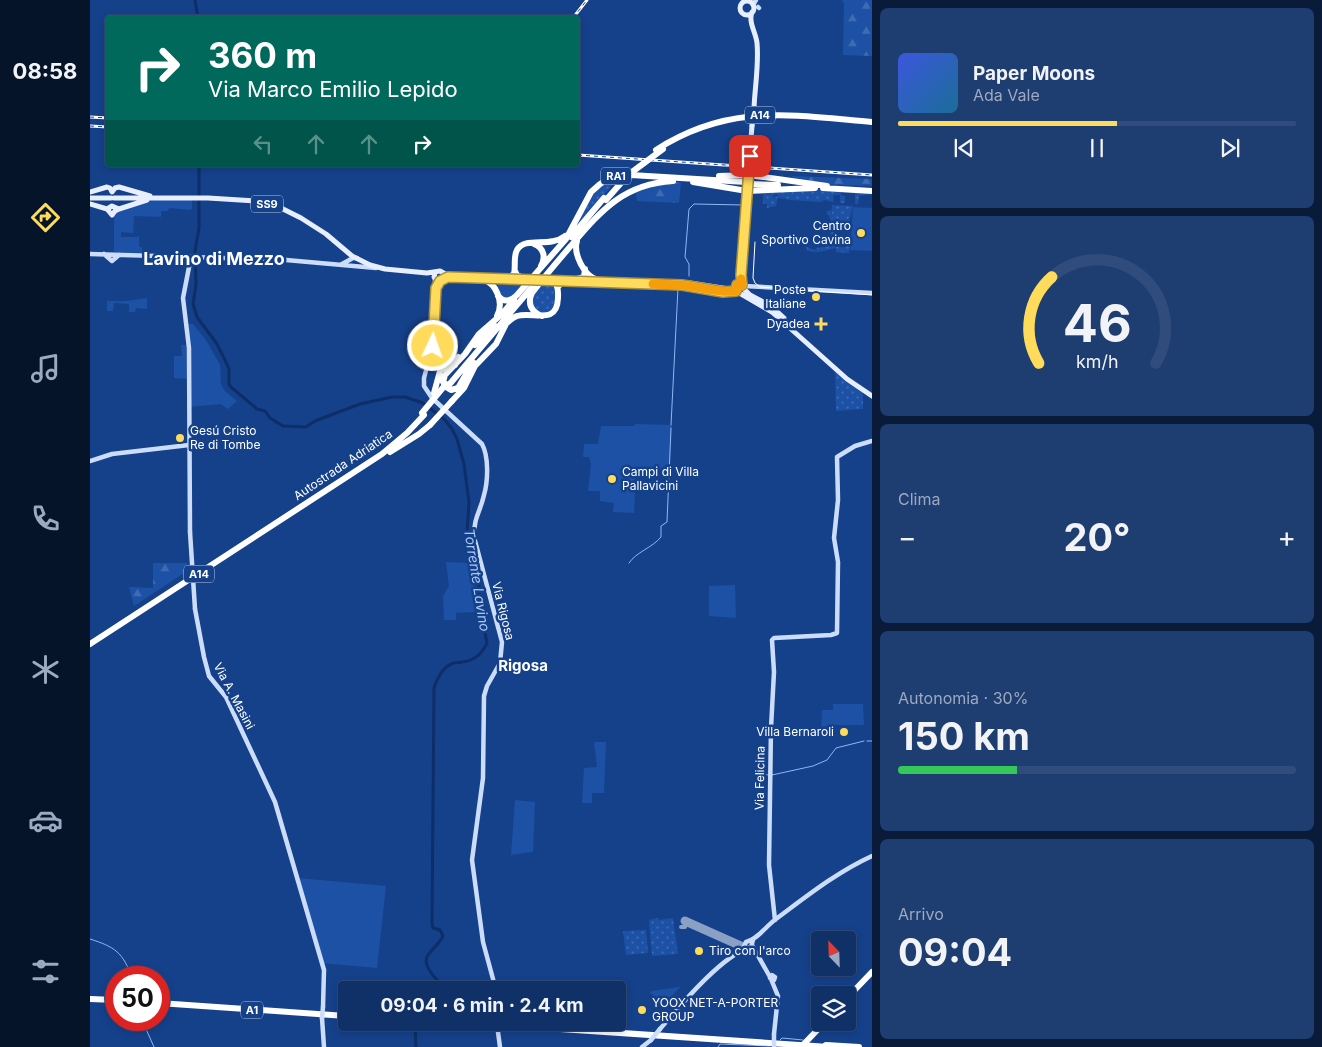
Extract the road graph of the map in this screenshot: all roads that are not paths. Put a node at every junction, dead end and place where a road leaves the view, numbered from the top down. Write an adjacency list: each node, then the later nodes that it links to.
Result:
1 (750, 3): 2 (main road); 3 (main road)
2 (752, 12): 3 (main road); 4 (main road)
3 (746, 14): 4 (main road)
4 (753, 25): 7 (main road, bridge)
5 (872, 124): 13 (highway, Autostrada Adriatica / A14, bridge)
6 (670, 179): 7 (highway); 7 (highway); 15 (highway, RA1); 16 (highway, RA1)
7 (748, 182): 8 (highway); 8 (highway); 38 (main road)
8 (825, 187): 9 (highway)
9 (872, 190)
10 (90, 192): 12 (main road)
11 (90, 198): 12 (main road, SS9)
12 (163, 198): 14 (main road); 18 (main road, SS9)
13 (605, 199): 41 (highway, Autostrada Adriatica / A14); 45 (highway, Autostrada Adriatica / A14)
14 (90, 204)
15 (578, 214): 17 (highway); 31 (highway, RA1)
16 (588, 226): 22 (highway); 33 (highway, RA1)
17 (531, 243): 27 (highway); 31 (highway)
18 (340, 246): 19 (main road, SS9); 23 (main road, SS9)
19 (347, 252): 23 (main road, SS9); 24 (street)
20 (90, 254): 21 (street)
21 (193, 257): 24 (street); 52 (street, Via A. Masini)
22 (579, 258): 25 (highway); 33 (highway)
23 (359, 260): 24 (street); 24 (street); 26 (main road, SS9); 26 (street)
24 (348, 263)
25 (584, 268): 32 (highway); 34 (highway)
26 (388, 269): 28 (main road, SS9)
27 (515, 271): 29 (highway); 31 (highway)
28 (439, 277): 29 (main road, SS9); 30 (main road, SS9); 60 (street, Via Rigosa)
29 (504, 278): 30 (main road, SS9); 31 (main road, SS9); 37 (highway)
30 (482, 279): 37 (highway)
31 (528, 279): 33 (main road, SS9, bridge); 40 (highway); 43 (highway, RA1)
32 (577, 279): 33 (main road, SS9); 34 (main road, SS9)
33 (544, 280): 35 (main road, SS9); 36 (highway); 42 (highway); 44 (highway, RA1)
34 (598, 280): 38 (main road, SS9)
35 (567, 282): 36 (highway); 38 (main road, SS9)
36 (558, 287): 42 (highway)
37 (494, 289): 40 (highway)
38 (739, 290): 39 (street, SS9); 49 (main road)
39 (872, 293)
40 (498, 296): 43 (highway)
41 (506, 314): 47 (highway); 48 (highway, Autostrada Adriatica / A14)
42 (542, 316): 44 (highway)
43 (493, 322): 46 (highway, RA1)
44 (505, 326): 47 (highway, RA1)
45 (491, 336): 46 (highway); 48 (highway, Autostrada Adriatica / A14)
46 (470, 347): 50 (highway, bridge)
47 (475, 366): 54 (highway, bridge)
48 (447, 385): 50 (highway, Autostrada Adriatica / A14, bridge)
49 (872, 395)
50 (423, 414): 54 (highway, Autostrada Adriatica / A14); 55 (highway, Autostrada Adriatica / A14)
51 (872, 441): 57 (street, Via Felicina)
52 (189, 447): 53 (street); 71 (street, Via A. Masini, bridge)
53 (90, 461)
54 (358, 470): 55 (highway, Autostrada Adriatica / A14)
55 (90, 642)
56 (872, 856): 57 (street)
57 (775, 920): 58 (street)
58 (750, 945): 73 (street, bridge); 74 (street, bridge)
59 (872, 973): 61 (highway)
60 (493, 981)
61 (856, 990)
62 (90, 997): 63 (highway)
63 (105, 998)
64 (170, 1003): 65 (highway, A1)
65 (338, 1013)
66 (498, 1031): 72 (street, bridge)
67 (592, 1031): 76 (highway)
68 (622, 1031): 77 (highway)
69 (816, 1031): 75 (highway, bridge)
70 (816, 1031): 75 (highway, bridge)
71 (324, 1047)
72 (500, 1047)
73 (642, 1047)
74 (774, 1047)
75 (801, 1047)
76 (830, 1047)
77 (859, 1047)

